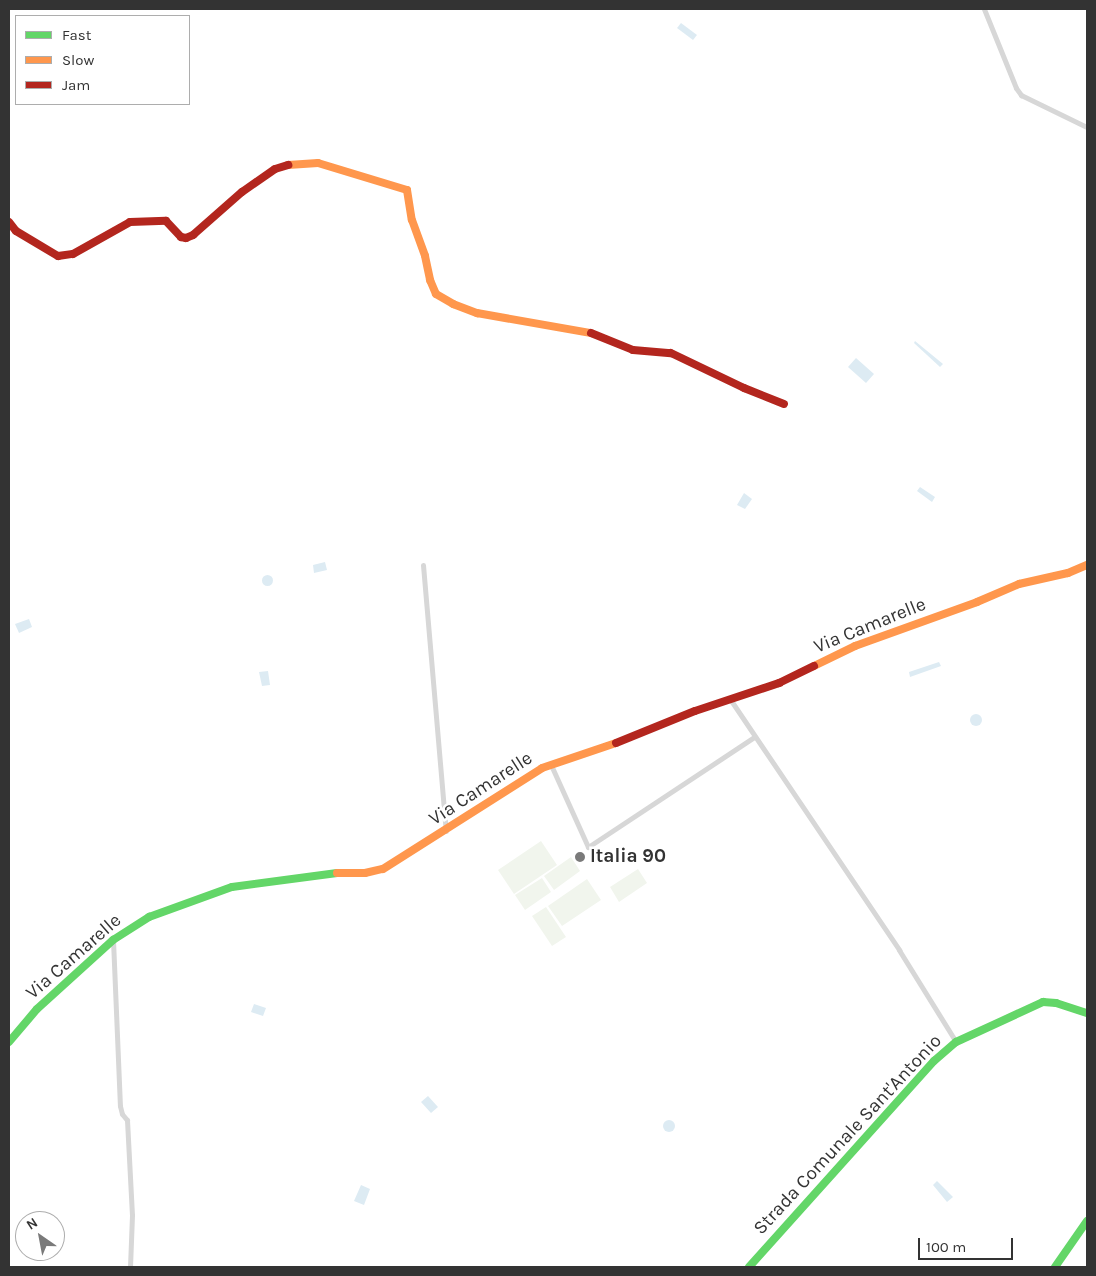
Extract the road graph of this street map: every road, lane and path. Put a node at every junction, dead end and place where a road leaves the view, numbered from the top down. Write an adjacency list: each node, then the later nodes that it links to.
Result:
1 (984, 9): 2 (street)
2 (1087, 127)
3 (9, 222): 4 (street)
4 (784, 404)
5 (423, 565): 10 (street)
6 (1087, 565): 7 (street, Via Camarelle)
7 (730, 699): 8 (street); 9 (street, Via Camarelle)
8 (754, 737): 9 (street); 14 (street)
9 (551, 765): 10 (street, Via Camarelle)
10 (446, 831): 11 (street, Via Camarelle)
11 (113, 940): 13 (street, Via Camarelle); 16 (street)
12 (1087, 1013): 14 (street, Strada Comunale Sant'Antonio)
13 (9, 1042)
14 (956, 1042): 17 (street, Strada Comunale Sant'Antonio)
15 (1087, 1221): 18 (street)
16 (130, 1267)
17 (749, 1267)
18 (1055, 1267)

